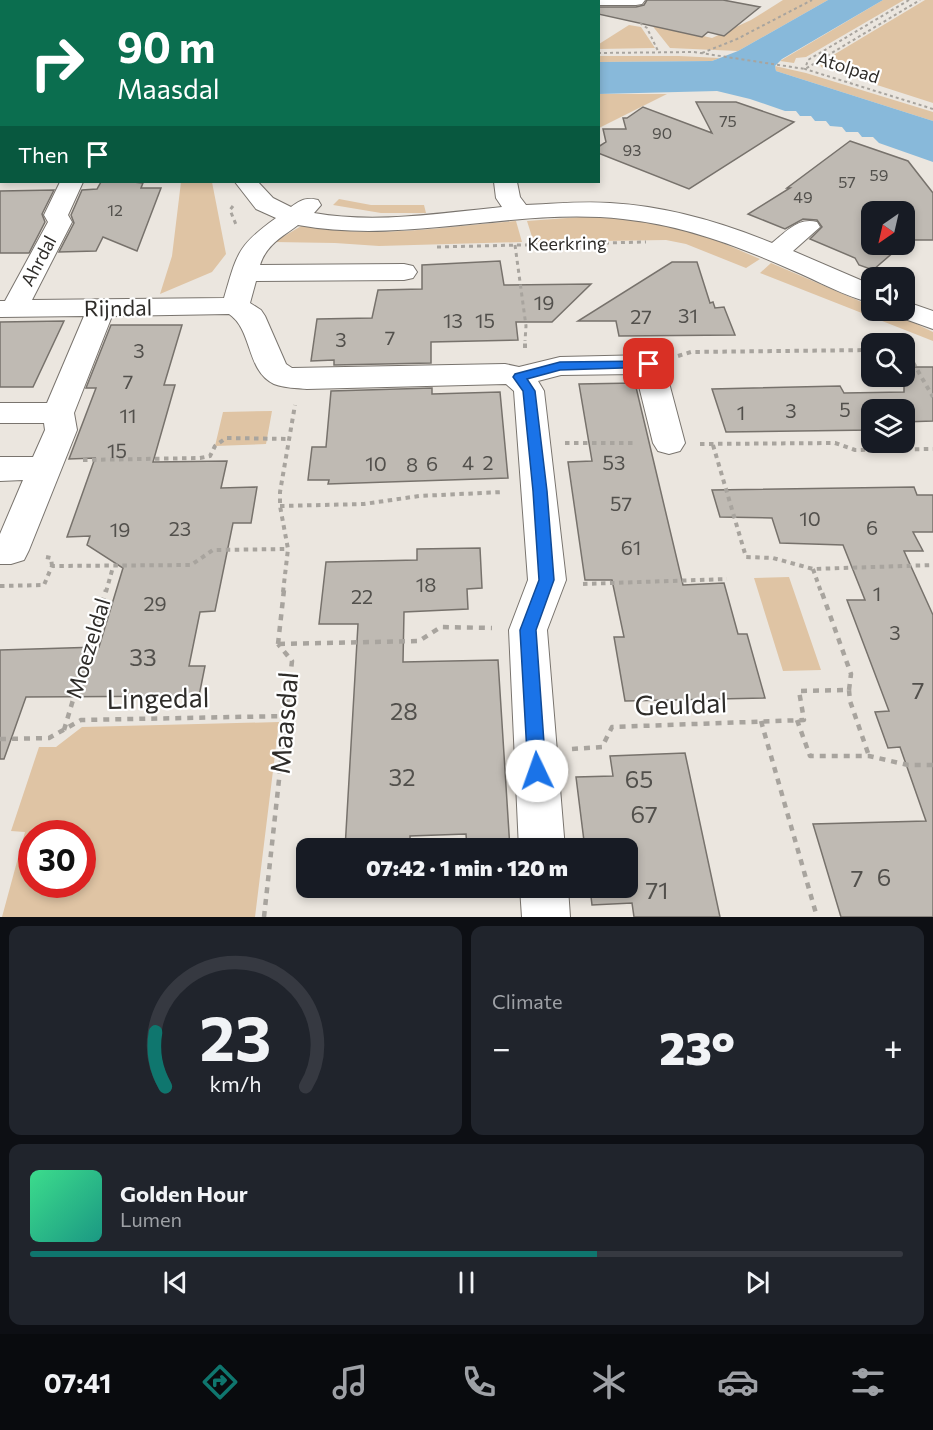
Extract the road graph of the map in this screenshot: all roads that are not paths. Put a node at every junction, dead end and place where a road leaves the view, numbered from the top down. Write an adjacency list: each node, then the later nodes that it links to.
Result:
1 (577, 0): 2 (street)
2 (636, 0)
3 (71, 183): 16 (street, Ahrdal)
4 (270, 183): 7 (street, Keerkring)
5 (506, 183): 8 (street, Keerkring)
6 (241, 192): 7 (street, Keerkring)
7 (301, 210): 8 (street, Keerkring); 12 (street)
8 (519, 213): 10 (street, Keerkring)
9 (808, 227): 10 (street)
10 (775, 254): 13 (street, Keerkring)
11 (404, 272): 12 (street)
12 (244, 273): 14 (street)
13 (861, 290)
14 (236, 306): 15 (street, Rijndal); 19 (street)
15 (100, 308): 16 (street, Rijndal); 21 (street)
16 (7, 309)
17 (915, 314): 18 (street)
18 (933, 321)
19 (519, 377): 22 (street); 26 (street)
20 (0, 413): 21 (street)
21 (58, 413): 23 (street)
22 (669, 443)
23 (47, 464): 24 (street); 25 (street)
24 (0, 469)
25 (0, 550)
26 (541, 838)
27 (545, 898): 28 (street)
28 (546, 917)

